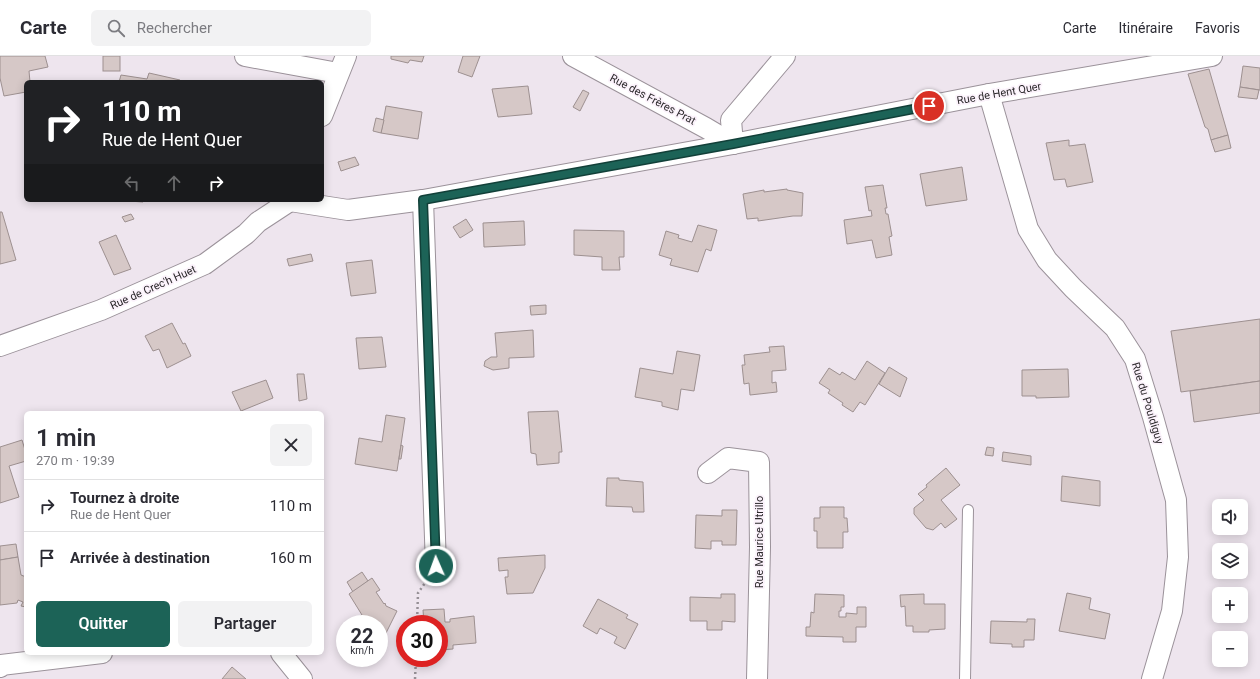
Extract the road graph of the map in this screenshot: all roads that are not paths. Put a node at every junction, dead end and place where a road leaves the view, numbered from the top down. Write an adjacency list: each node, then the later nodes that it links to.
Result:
1 (245, 56): 5 (street)
2 (573, 56): 8 (street, Rue des Frères Prat)
3 (785, 56): 8 (street)
4 (1212, 56): 6 (street, Rue de Hent Quer)
5 (342, 64): 7 (street)
6 (989, 94): 8 (street, Rue de Hent Quer); 22 (street, Rue du Pouldiguy)
7 (324, 111)
8 (733, 144): 9 (street, Rue de Hent Quer)
9 (423, 200): 11 (street, Rue de Hent Quer); 15 (street)
10 (288, 202): 12 (street, Rue de Crec'h Huet)
11 (302, 202)
12 (0, 346)
13 (708, 473): 20 (street, Rue Maurice Utrillo)
14 (968, 510): 21 (lane)
15 (436, 566)
16 (85, 655): 18 (street)
17 (284, 655): 19 (street)
18 (0, 667)
19 (302, 679)
20 (757, 679)
21 (965, 679)
22 (1152, 679)

